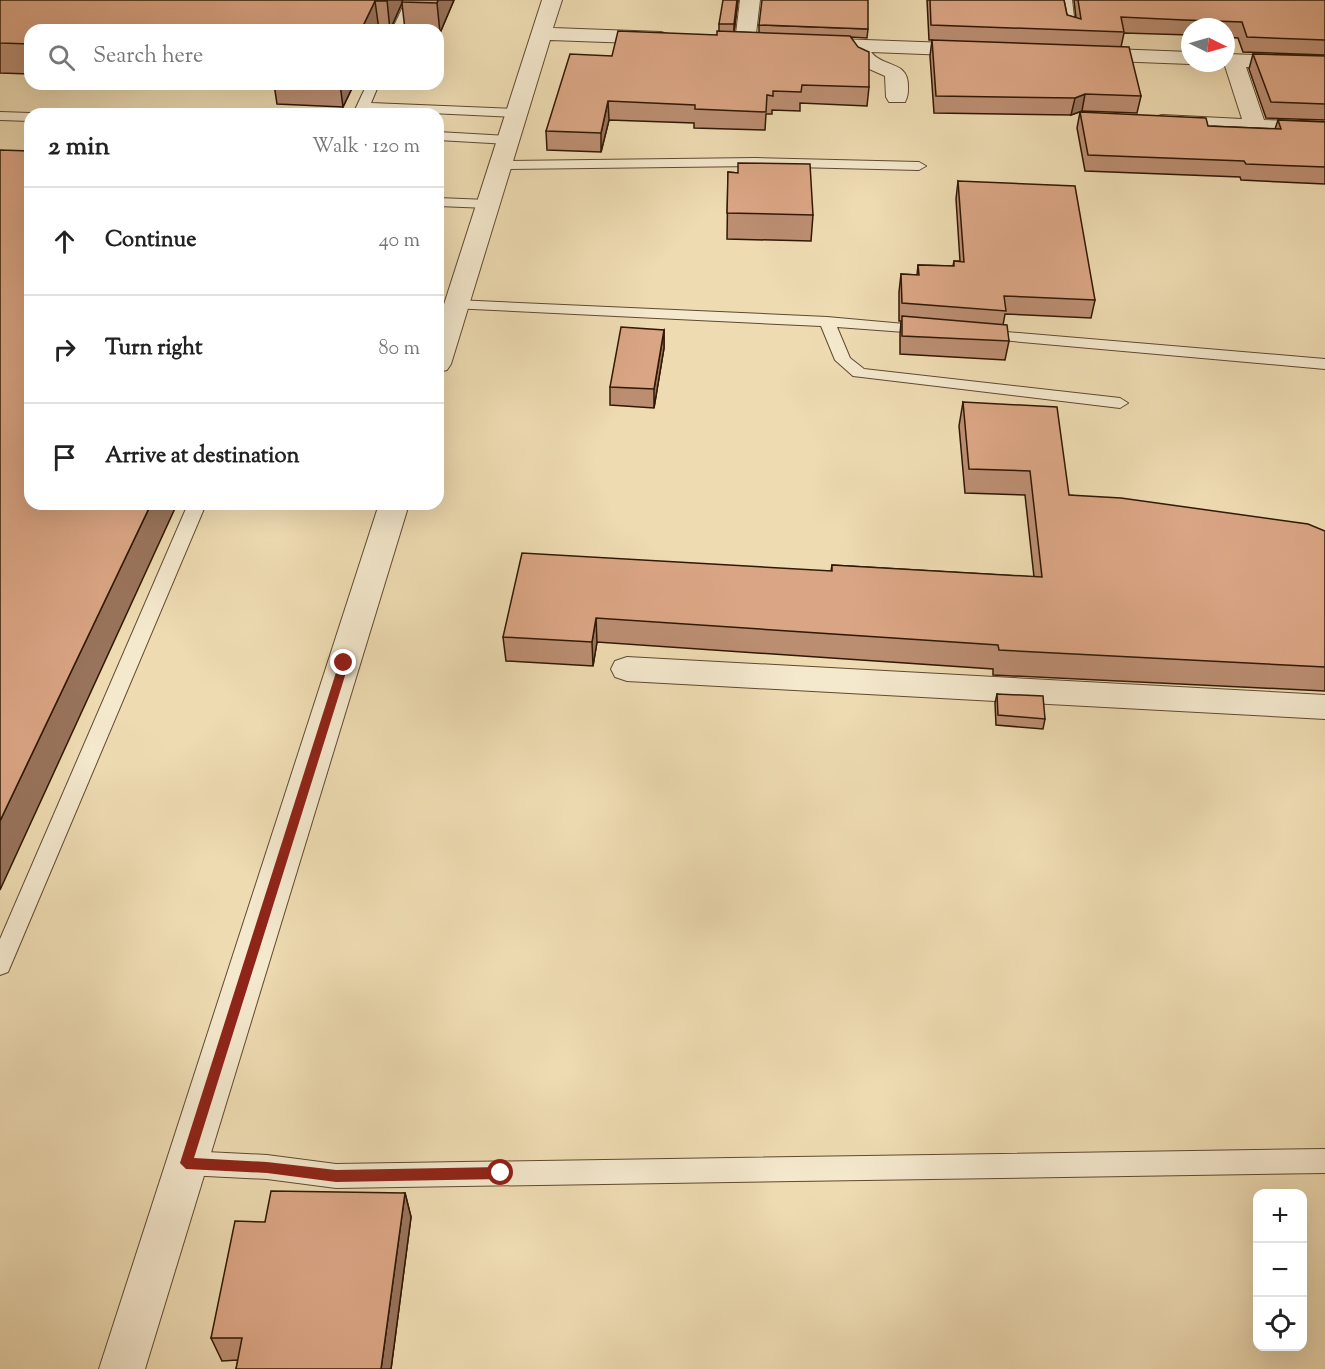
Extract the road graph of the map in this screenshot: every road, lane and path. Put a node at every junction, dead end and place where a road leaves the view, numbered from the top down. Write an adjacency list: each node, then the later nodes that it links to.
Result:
1 (412, 0): 5 (lane)
2 (552, 0): 7 (street)
3 (750, 0): 10 (street)
4 (1066, 0): 6 (lane)
5 (401, 24)
6 (1072, 30)
7 (542, 34): 8 (street); 24 (street)
8 (685, 39)
9 (721, 41): 10 (street)
10 (745, 42): 11 (street)
11 (768, 42)
12 (791, 43): 13 (street)
13 (859, 46): 14 (street); 21 (street)
14 (989, 51)
15 (1072, 54): 16 (street)
16 (1181, 58)
17 (1235, 60): 18 (street)
18 (1325, 63)
19 (1234, 72): 28 (street)
20 (370, 90): 22 (lane)
21 (897, 97)
22 (362, 108)
23 (444, 112): 24 (lane)
24 (517, 113): 31 (street)
25 (0, 116): 26 (lane)
26 (24, 117)
27 (1140, 122): 28 (street)
28 (1256, 125): 29 (street)
29 (1325, 129)
30 (444, 136): 31 (lane)
31 (508, 140): 32 (street)
32 (501, 165): 33 (lane); 35 (street)
33 (919, 166)
34 (444, 202): 35 (lane)
35 (488, 204): 36 (street)
36 (456, 305): 37 (lane); 40 (street)
37 (827, 322): 38 (lane); 42 (lane)
38 (945, 332)
39 (969, 334): 41 (lane)
40 (444, 344)
41 (1325, 364)
42 (1120, 403)
43 (194, 510): 47 (lane)
44 (392, 510): 49 (street)
45 (627, 669): 46 (street)
46 (1325, 707)
47 (0, 965)
48 (1325, 1161): 49 (lane)
49 (186, 1163): 50 (street)
50 (122, 1369)

